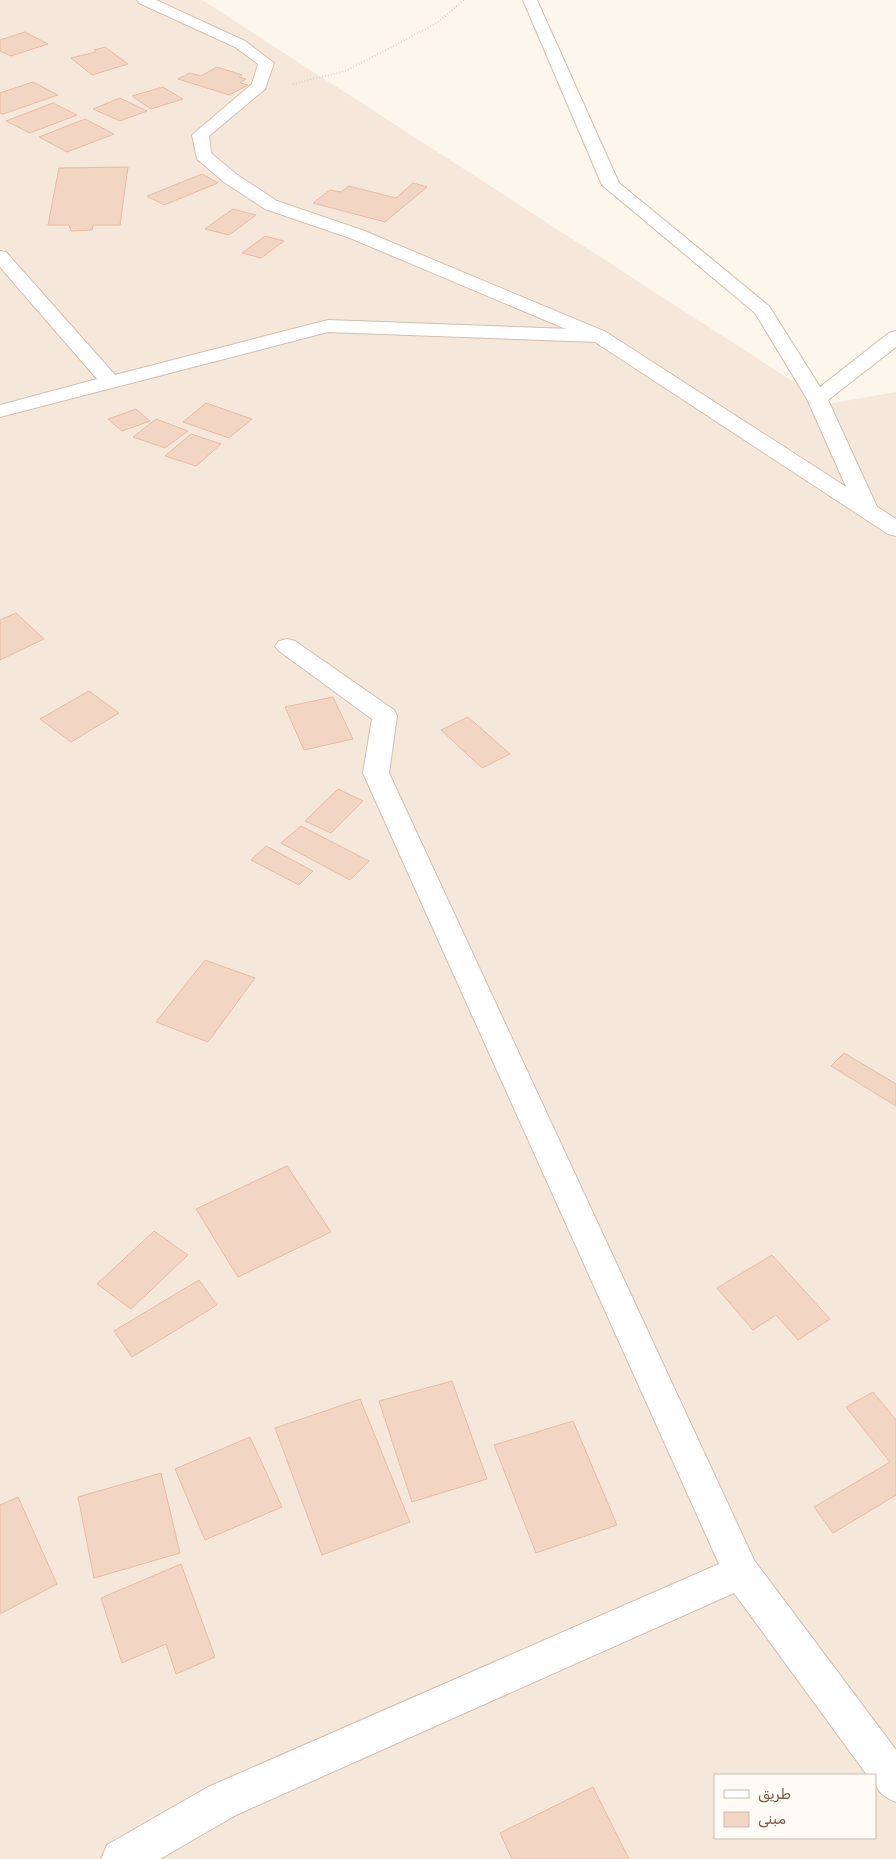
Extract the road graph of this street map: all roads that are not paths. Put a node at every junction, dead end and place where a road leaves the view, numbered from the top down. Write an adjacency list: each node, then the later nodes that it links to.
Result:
1 (144, 0): 4 (street)
2 (530, 0): 7 (street)
3 (0, 256): 6 (street)
4 (599, 336): 6 (street); 9 (street)
5 (896, 337): 7 (street)
6 (110, 382): 8 (street)
7 (818, 399): 9 (street)
8 (0, 410)
9 (867, 509): 10 (street)
10 (896, 529)
11 (287, 646): 12 (street)
12 (740, 1572): 13 (street); 14 (street)
13 (896, 1782)
14 (121, 1859)

